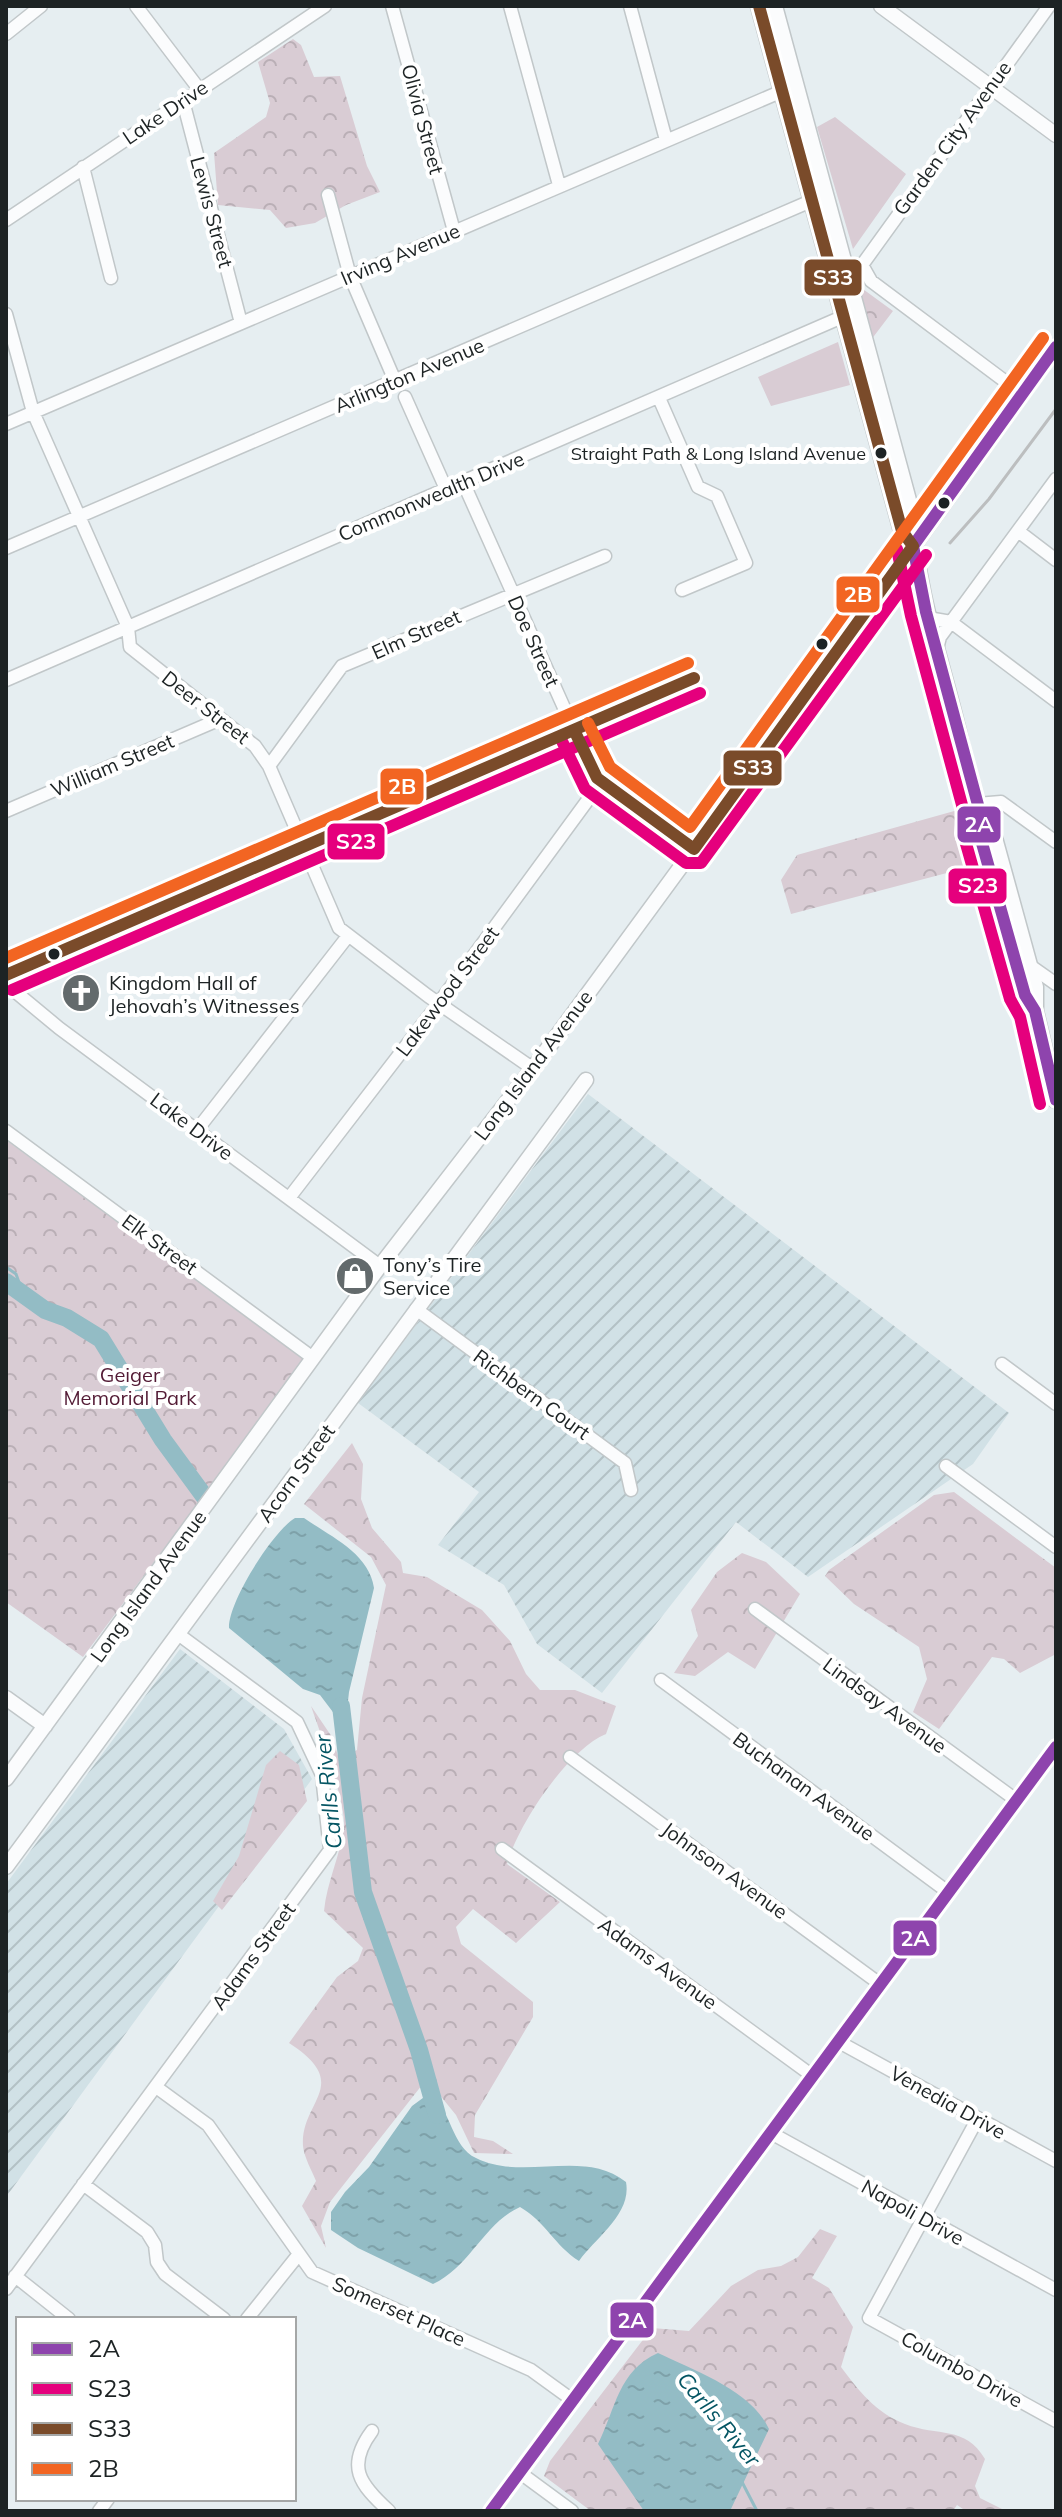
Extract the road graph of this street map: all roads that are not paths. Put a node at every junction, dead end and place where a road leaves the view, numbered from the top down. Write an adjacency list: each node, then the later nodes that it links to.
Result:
1 (41, 6): 11 (street)
2 (136, 6): 13 (street)
3 (325, 6): 13 (street, Lake Drive)
4 (392, 6): 23 (street, Olivia Street)
5 (510, 6): 19 (street)
6 (630, 6): 17 (street)
7 (759, 6): 14 (main road)
8 (774, 6): 14 (main road)
9 (881, 6): 12 (street)
10 (1049, 6): 12 (street, Garden City Avenue)
11 (7, 30)
12 (990, 86): 16 (street); 31 (street, Garden City Avenue)
13 (199, 89): 15 (street, Lake Drive)
14 (788, 90): 17 (street, Irving Avenue); 21 (main road); 27 (main road)
15 (183, 101): 18 (street, Lake Drive); 28 (street, Lewis Street)
16 (1056, 135)
17 (666, 140): 19 (street, Irving Avenue)
18 (83, 167): 22 (street, Lake Drive); 25 (street)
19 (559, 185): 23 (street, Irving Avenue)
20 (328, 195): 24 (street)
21 (811, 201): 27 (main road); 30 (street, Arlington Avenue)
22 (6, 220)
23 (454, 231): 24 (street, Irving Avenue)
24 (350, 276): 28 (street, Irving Avenue); 30 (street)
25 (111, 278)
26 (6, 314): 34 (street, Deer Street)
27 (850, 314): 33 (street, Commonwealth Drive); 41 (main road)
28 (241, 323): 34 (street, Irving Avenue)
29 (1056, 347): 31 (street, Long Island Avenue)
30 (395, 381): 39 (street, Arlington Avenue)
31 (1022, 394): 41 (street, Long Island Avenue)
32 (405, 397): 38 (street)
33 (659, 398): 37 (street, Commonwealth Drive); 45 (street)
34 (33, 412): 35 (street, Irving Avenue); 39 (street, Deer Street)
35 (6, 424)
36 (1056, 479): 40 (street)
37 (463, 482): 38 (street, Commonwealth Drive); 46 (street, Doe Street)
38 (446, 489): 49 (street, Commonwealth Drive)
39 (78, 517): 42 (street, Arlington Avenue); 49 (street, Deer Street)
40 (1018, 531): 44 (street); 48 (street)
41 (913, 546): 47 (main road); 62 (street, Long Island Avenue)
42 (6, 548)
43 (605, 556): 46 (street, Elm Street)
44 (1056, 560)
45 (682, 590)
46 (512, 592): 55 (street, Doe Street); 56 (street, Elm Street)
47 (928, 618): 48 (street); 50 (main road)
48 (951, 622): 50 (street); 53 (street)
49 (128, 627): 52 (street, Commonwealth Drive); 54 (street, Deer Street)
50 (937, 650): 58 (main road)
51 (694, 678): 55 (street)
52 (6, 680)
53 (1056, 701)
54 (218, 720): 56 (street, Deer Street); 59 (street, William Street)
55 (574, 730): 57 (street, Doe Street); 61 (street)
56 (269, 766): 61 (street, Deer Street)
57 (601, 782): 62 (street, Doe Street); 68 (street, Lakewood Street)
58 (979, 810): 60 (street); 64 (main road); 69 (main road)
59 (6, 811)
60 (1056, 842)
61 (304, 847): 63 (street, Deer Street); 65 (street)
62 (694, 849): 70 (street, Long Island Avenue)
63 (348, 936): 68 (street, Deer Street); 73 (street)
64 (1029, 965): 67 (street); 69 (main road)
65 (6, 975)
66 (6, 984): 73 (street, Lake Drive)
67 (1056, 984)
68 (439, 1003): 70 (street, Deer Street); 75 (street, Lakewood Street)
69 (1035, 1011): 72 (main road)
70 (532, 1068): 76 (street, Long Island Avenue)
71 (586, 1080): 77 (street, Acorn Street)
72 (1056, 1096)
73 (197, 1130): 75 (street, Lake Drive)
74 (6, 1131): 78 (street, Elk Street)
75 (289, 1198): 76 (street, Lake Drive)
76 (380, 1266): 78 (street, Long Island Avenue)
77 (416, 1309): 82 (street, Richbern Court); 85 (street, Acorn Street)
78 (313, 1358): 88 (street, Long Island Avenue)
79 (1002, 1364): 80 (street)
80 (1056, 1404)
81 (946, 1466): 83 (street)
82 (631, 1490)
83 (1056, 1547)
84 (755, 1609): 92 (street, Lindsay Avenue)
85 (178, 1634): 94 (street, Acorn Street); 99 (street, Adams Street)
86 (661, 1680): 95 (street, Buchanan Avenue)
87 (6, 1698): 88 (street)
88 (45, 1726): 91 (street, Long Island Avenue)
89 (1056, 1747): 92 (street)
90 (570, 1757): 96 (street, Johnson Avenue)
91 (6, 1779)
92 (1016, 1800): 95 (street)
93 (502, 1849): 98 (street, Adams Avenue)
94 (6, 1867)
95 (948, 1892): 96 (street)
96 (880, 1984): 97 (street)
97 (839, 2042): 98 (street); 100 (street, Venedia Drive)
98 (814, 2077): 101 (street)
99 (156, 2087): 103 (street, Adams Street); 105 (street, Somerset Place)
100 (978, 2118): 102 (street, Venedia Drive); 104 (street)
101 (771, 2133): 104 (street, Napoli Drive); 112 (street)
102 (1056, 2161)
103 (83, 2184): 106 (street, Adams Street); 110 (street)
104 (923, 2218): 108 (street, Napoli Drive); 113 (street, Columbo Drive)
105 (299, 2254): 111 (street); 112 (street, Somerset Place)
106 (15, 2276): 107 (street, Adams Street); 109 (street)
107 (6, 2289)
108 (1056, 2290)
109 (66, 2317)
110 (221, 2317)
111 (249, 2317)
112 (571, 2399): 115 (street)
113 (1056, 2421)
114 (372, 2431): 116 (street)
115 (519, 2472): 117 (street); 118 (street)
116 (389, 2511)
117 (491, 2511)
118 (572, 2511)

